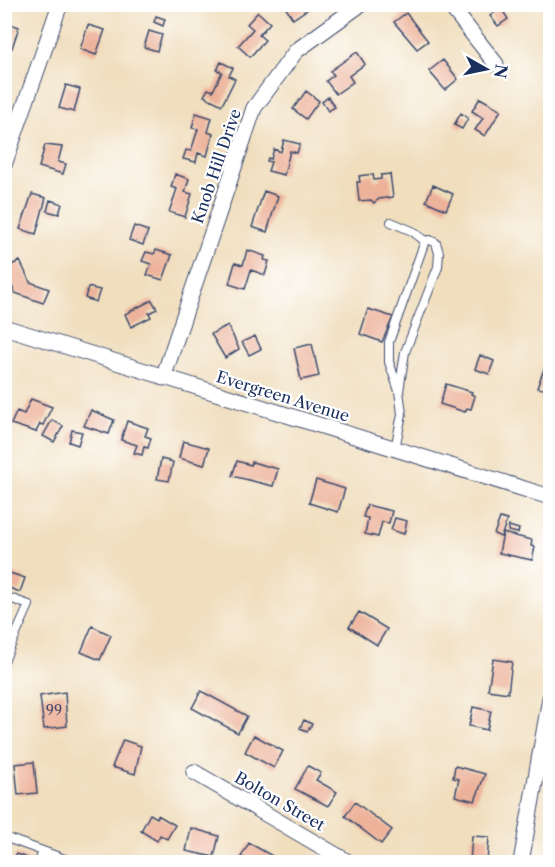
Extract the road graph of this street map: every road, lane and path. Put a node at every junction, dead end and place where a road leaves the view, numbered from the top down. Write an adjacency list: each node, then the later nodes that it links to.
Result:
1 (60, 4): 5 (street)
2 (361, 4): 9 (street, Knob Hill Drive)
3 (449, 4): 4 (street)
4 (496, 64)
5 (4, 165)
6 (391, 222): 7 (lane)
7 (424, 242): 10 (lane); 10 (lane)
8 (4, 327): 9 (street, Evergreen Avenue)
9 (163, 378): 11 (street, Evergreen Avenue)
10 (399, 391): 11 (lane)
11 (395, 449): 12 (street, Evergreen Avenue)
12 (550, 497)
13 (4, 596): 14 (lane)
14 (4, 661)
15 (550, 698): 22 (street)
16 (194, 772): 21 (street, Bolton Street)
17 (4, 837): 18 (lane)
18 (43, 851): 19 (lane); 20 (lane)
19 (39, 862)
20 (73, 862)
21 (348, 862)
22 (521, 862)

